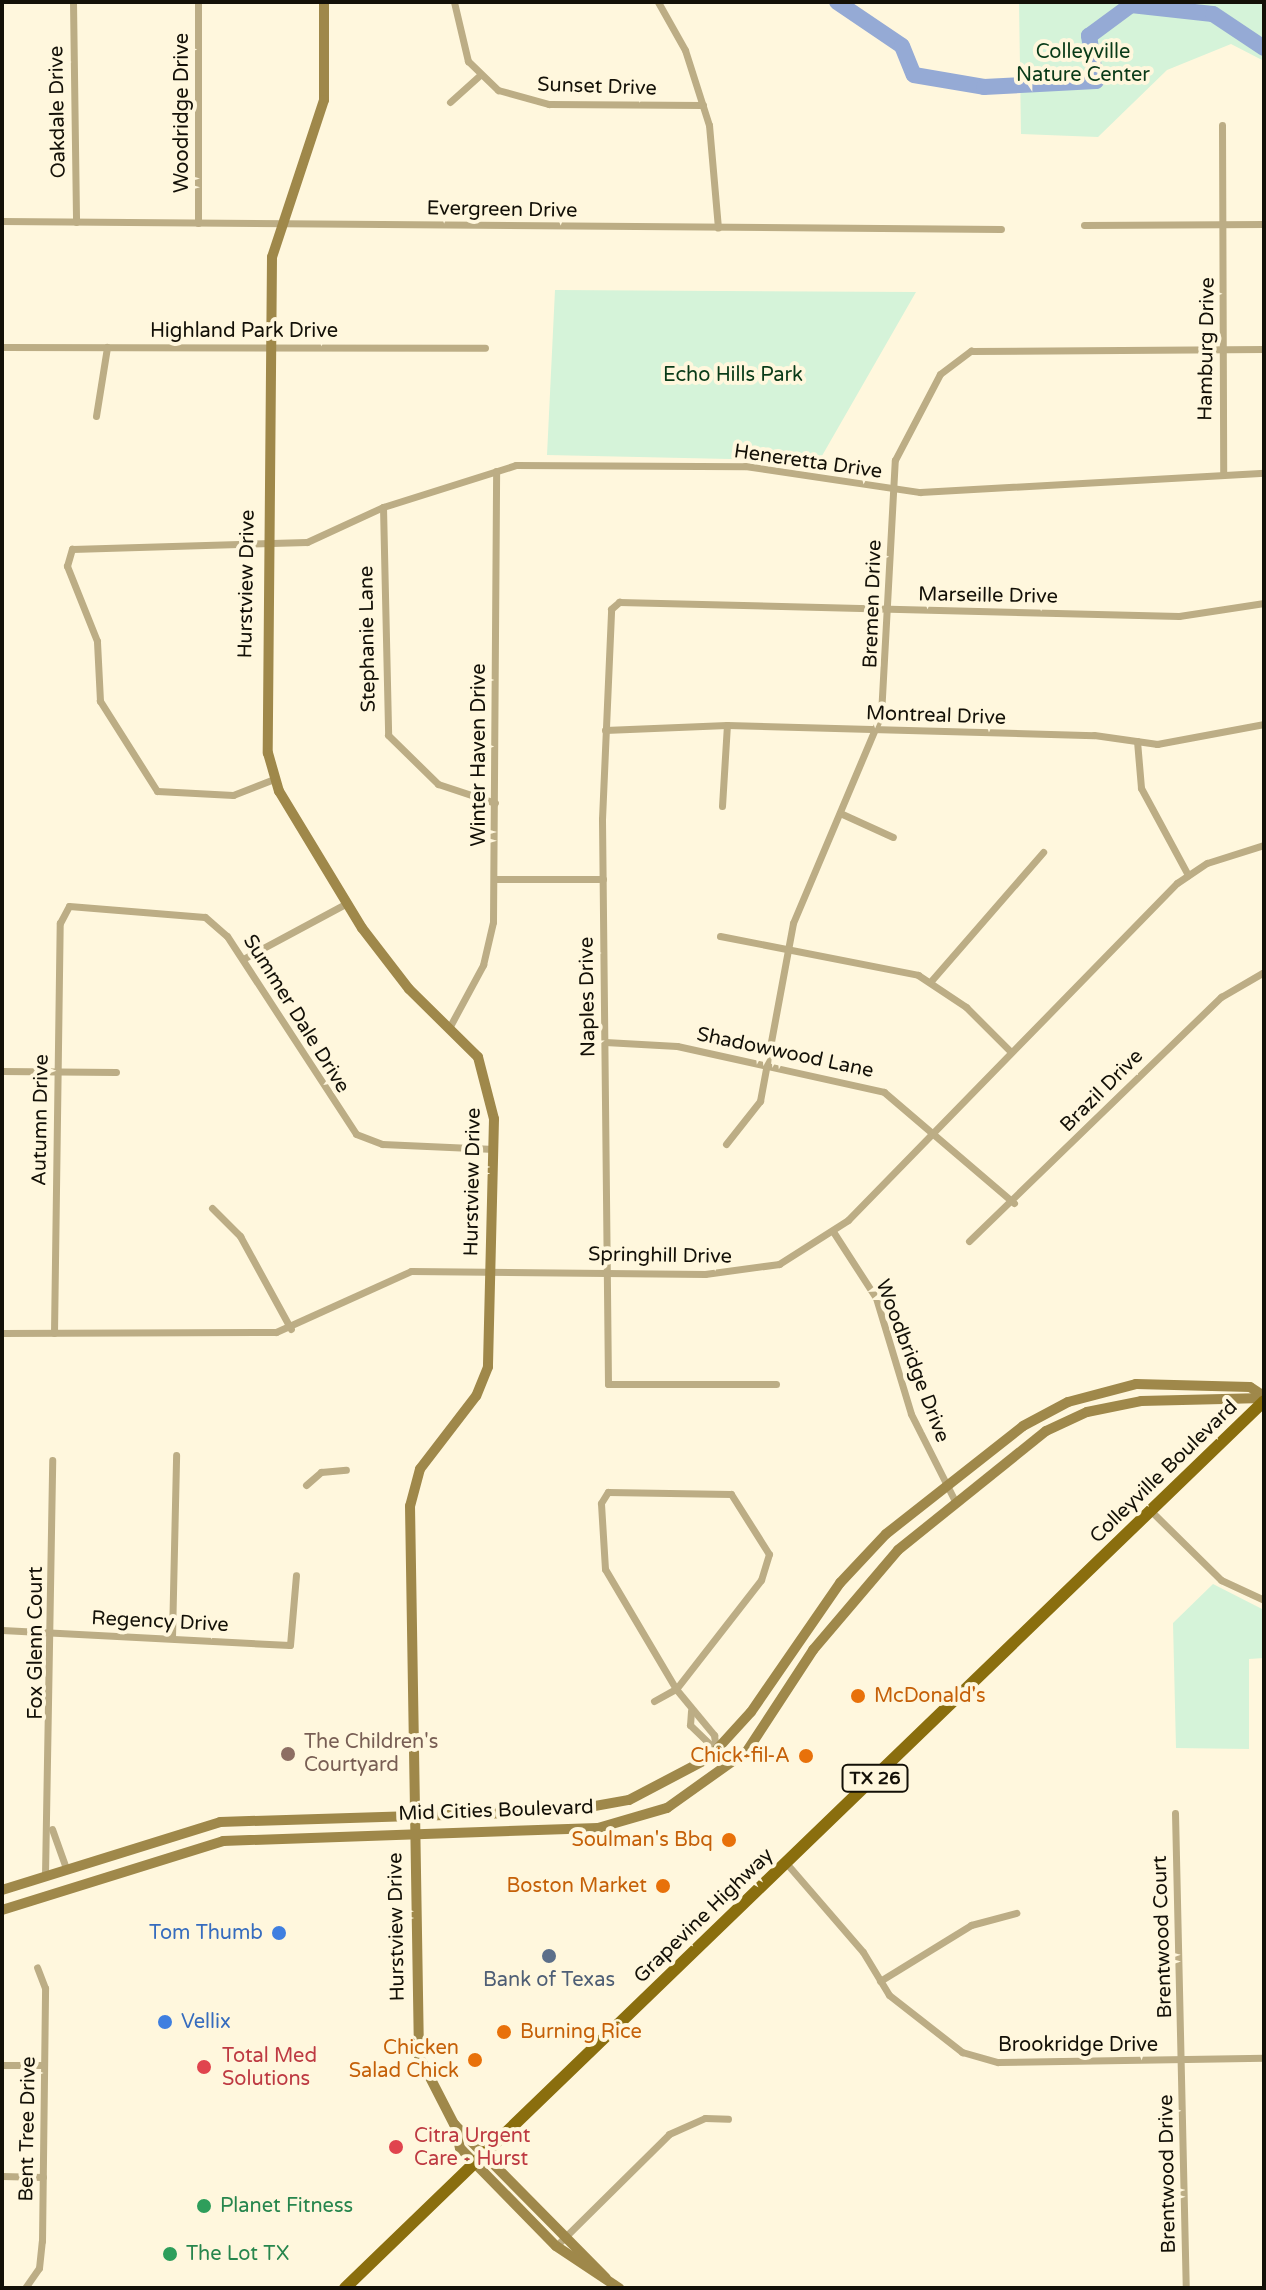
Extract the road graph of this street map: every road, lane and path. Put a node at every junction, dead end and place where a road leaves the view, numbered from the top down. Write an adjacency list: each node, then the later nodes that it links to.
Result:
1 (73, 2): 11 (street, Oakdale Drive)
2 (198, 2): 12 (street, Woodridge Drive)
3 (324, 2): 13 (main road, Hurstview Drive)
4 (454, 2): 6 (street)
5 (658, 2): 8 (street)
6 (480, 75): 7 (street); 8 (street, Sunset Drive)
7 (450, 102)
8 (703, 105): 17 (street)
9 (1222, 125): 16 (street, Hamburg Drive)
10 (2, 221): 11 (street, Evergreen Drive)
11 (76, 222): 12 (street, Evergreen Drive)
12 (198, 223): 13 (street, Evergreen Drive)
13 (280, 224): 17 (street, Evergreen Drive); 19 (main road, Hurstview Drive)
14 (1264, 224): 16 (street)
15 (1084, 225): 16 (street)
16 (1224, 225): 23 (street, Hamburg Drive)
17 (718, 228): 18 (street, Evergreen Drive)
18 (1001, 229)
19 (268, 346): 21 (street, Highland Park Drive); 22 (street, Highland Park Drive); 31 (main road, Hurstview Drive)
20 (2, 347): 21 (street, Highland Park Drive)
21 (107, 347): 25 (street)
22 (485, 348)
23 (1221, 349): 24 (street, Bremen Drive); 27 (street, Hamburg Drive); 29 (street, Bremen Drive)
24 (1264, 349)
25 (96, 416)
26 (496, 471): 29 (street, Heneretta Drive); 30 (street, Heneretta Drive); 41 (street, Winter Haven Drive)
27 (1223, 473): 28 (street, Heneretta Drive); 29 (street, Heneretta Drive)
28 (1264, 473)
29 (893, 491): 34 (street, Bremen Drive)
30 (383, 507): 31 (street, Heneretta Drive); 41 (street, Stephanie Lane)
31 (266, 547): 40 (main road, Hurstview Drive); 40 (street, Heneretta Drive)
32 (1264, 603): 34 (street, Marseille Drive)
33 (614, 605): 34 (street, Marseille Drive); 37 (street, Naples Drive)
34 (888, 611): 38 (street, Bremen Drive)
35 (1264, 724): 39 (street, Montreal Drive)
36 (727, 725): 37 (street, Montreal Drive); 38 (street, Montreal Drive); 42 (street)
37 (605, 730): 49 (street, Naples Drive)
38 (876, 730): 39 (street, Montreal Drive); 43 (street, Bremen Drive)
39 (1137, 741): 47 (street)
40 (274, 779): 50 (main road, Hurstview Drive)
41 (495, 803): 48 (street, Winter Haven Drive)
42 (722, 806)
43 (840, 813): 44 (street); 53 (street, Bremen Drive)
44 (893, 837)
45 (1264, 845): 47 (street, Springhill Drive)
46 (1043, 852): 56 (street)
47 (1188, 875): 59 (street, Springhill Drive)
48 (494, 879): 49 (street); 57 (street, Winter Haven Drive)
49 (603, 879): 58 (street, Naples Drive)
50 (347, 903): 54 (street); 57 (main road, Hurstview Drive)
51 (65, 908): 54 (street, Summer Dale Drive); 62 (street, Autumn Drive)
52 (720, 936): 53 (street)
53 (788, 945): 56 (street); 60 (street, Bremen Drive)
54 (243, 959): 66 (street, Summer Dale Drive)
55 (1264, 972): 67 (street, Brazil Drive)
56 (931, 981): 59 (street)
57 (449, 1028): 66 (main road, Hurstview Drive)
58 (605, 1042): 60 (street, Shadowwood Lane); 72 (street, Naples Drive)
59 (1009, 1050): 64 (street, Springhill Drive)
60 (768, 1063): 64 (street, Shadowwood Lane); 65 (street, Bremen Drive)
61 (2, 1071): 62 (street)
62 (58, 1071): 63 (street); 75 (street, Autumn Drive)
63 (116, 1072)
64 (934, 1130): 67 (street, Shadowwood Lane); 69 (street, Springhill Drive)
65 (726, 1144)
66 (494, 1149): 71 (main road, Hurstview Drive)
67 (1014, 1203): 70 (street, Brazil Drive)
68 (212, 1208): 73 (street)
69 (834, 1233): 72 (street, Springhill Drive); 82 (street, Woodbridge Drive)
70 (969, 1241)
71 (489, 1269): 72 (street, Springhill Drive); 73 (street, Springhill Drive); 96 (main road, Hurstview Drive)
72 (606, 1271): 76 (street, Naples Drive)
73 (291, 1329): 75 (street, Springhill Drive)
74 (2, 1333): 75 (street, Springhill Drive)
75 (54, 1333)
76 (776, 1384)
77 (1264, 1398): 82 (main road, Mid Cities Boulevard); 83 (main road, Mid Cities Boulevard); 84 (main road, Colleyville Boulevard / TX 26)
78 (176, 1455): 90 (street)
79 (52, 1460): 89 (street, Fox Glenn Court)
80 (346, 1470): 81 (street)
81 (306, 1485)
82 (946, 1486): 83 (street, Woodbridge Drive); 94 (main road, Mid Cities Boulevard)
83 (956, 1503): 95 (main road, Mid Cities Boulevard)
84 (1152, 1512): 85 (main road, Colleyville Boulevard / TX 26); 87 (street)
85 (1090, 1571): 104 (main road, Grapevine Highway / TX 26)
86 (296, 1575): 90 (street, Regency Drive)
87 (1264, 1600)
88 (2, 1630): 89 (street, Regency Drive)
89 (52, 1634): 90 (street, Regency Drive); 100 (street, Fox Glenn Court)
90 (172, 1637)
91 (676, 1689): 91 (street); 92 (street); 93 (street)
92 (654, 1701)
93 (691, 1711): 94 (street); 94 (street)
94 (716, 1750): 95 (main road); 97 (main road, Mid Cities Boulevard)
95 (732, 1766): 101 (main road, Mid Cities Boulevard)
96 (413, 1812): 97 (main road, Mid Cities Boulevard); 99 (main road, Mid Cities Boulevard); 102 (main road, Hurstview Drive)
97 (548, 1812): 101 (main road)
98 (1175, 1813): 113 (street, Brentwood Court)
99 (220, 1822): 103 (main road); 105 (main road, Mid Cities Boulevard)
100 (51, 1827): 105 (street, Fox Glenn Court); 106 (street, Fox Glenn Court)
101 (549, 1831): 102 (main road, Mid Cities Boulevard)
102 (413, 1832): 103 (main road, Mid Cities Boulevard); 117 (main road, Hurstview Drive)
103 (223, 1841): 108 (main road, Mid Cities Boulevard)
104 (787, 1864): 111 (street, Brookridge Drive); 117 (main road, Grapevine Highway / TX 26)
105 (66, 1868): 106 (main road, Mid Cities Boulevard)
106 (45, 1875): 107 (main road, Mid Cities Boulevard)
107 (2, 1890)
108 (2, 1910)
109 (1016, 1913): 111 (street)
110 (37, 1967): 115 (street, Bent Tree Drive)
111 (880, 1981): 113 (street, Brookridge Drive)
112 (1264, 2058): 113 (street, Brookridge Drive)
113 (1182, 2060): 126 (street, Brentwood Drive)
114 (2, 2065): 115 (street)
115 (44, 2065): 119 (street, Bent Tree Drive)
116 (728, 2119): 120 (street)
117 (478, 2160): 120 (main road); 121 (main road); 124 (main road, Grapevine Highway / TX 26)
118 (2, 2176): 119 (street)
119 (43, 2177): 123 (street, Bent Tree Drive)
120 (566, 2236): 121 (street); 122 (main road)
121 (556, 2246): 122 (main road)
122 (606, 2278): 125 (main road)
123 (25, 2288)
124 (345, 2288)
125 (619, 2288)
126 (1186, 2288)

